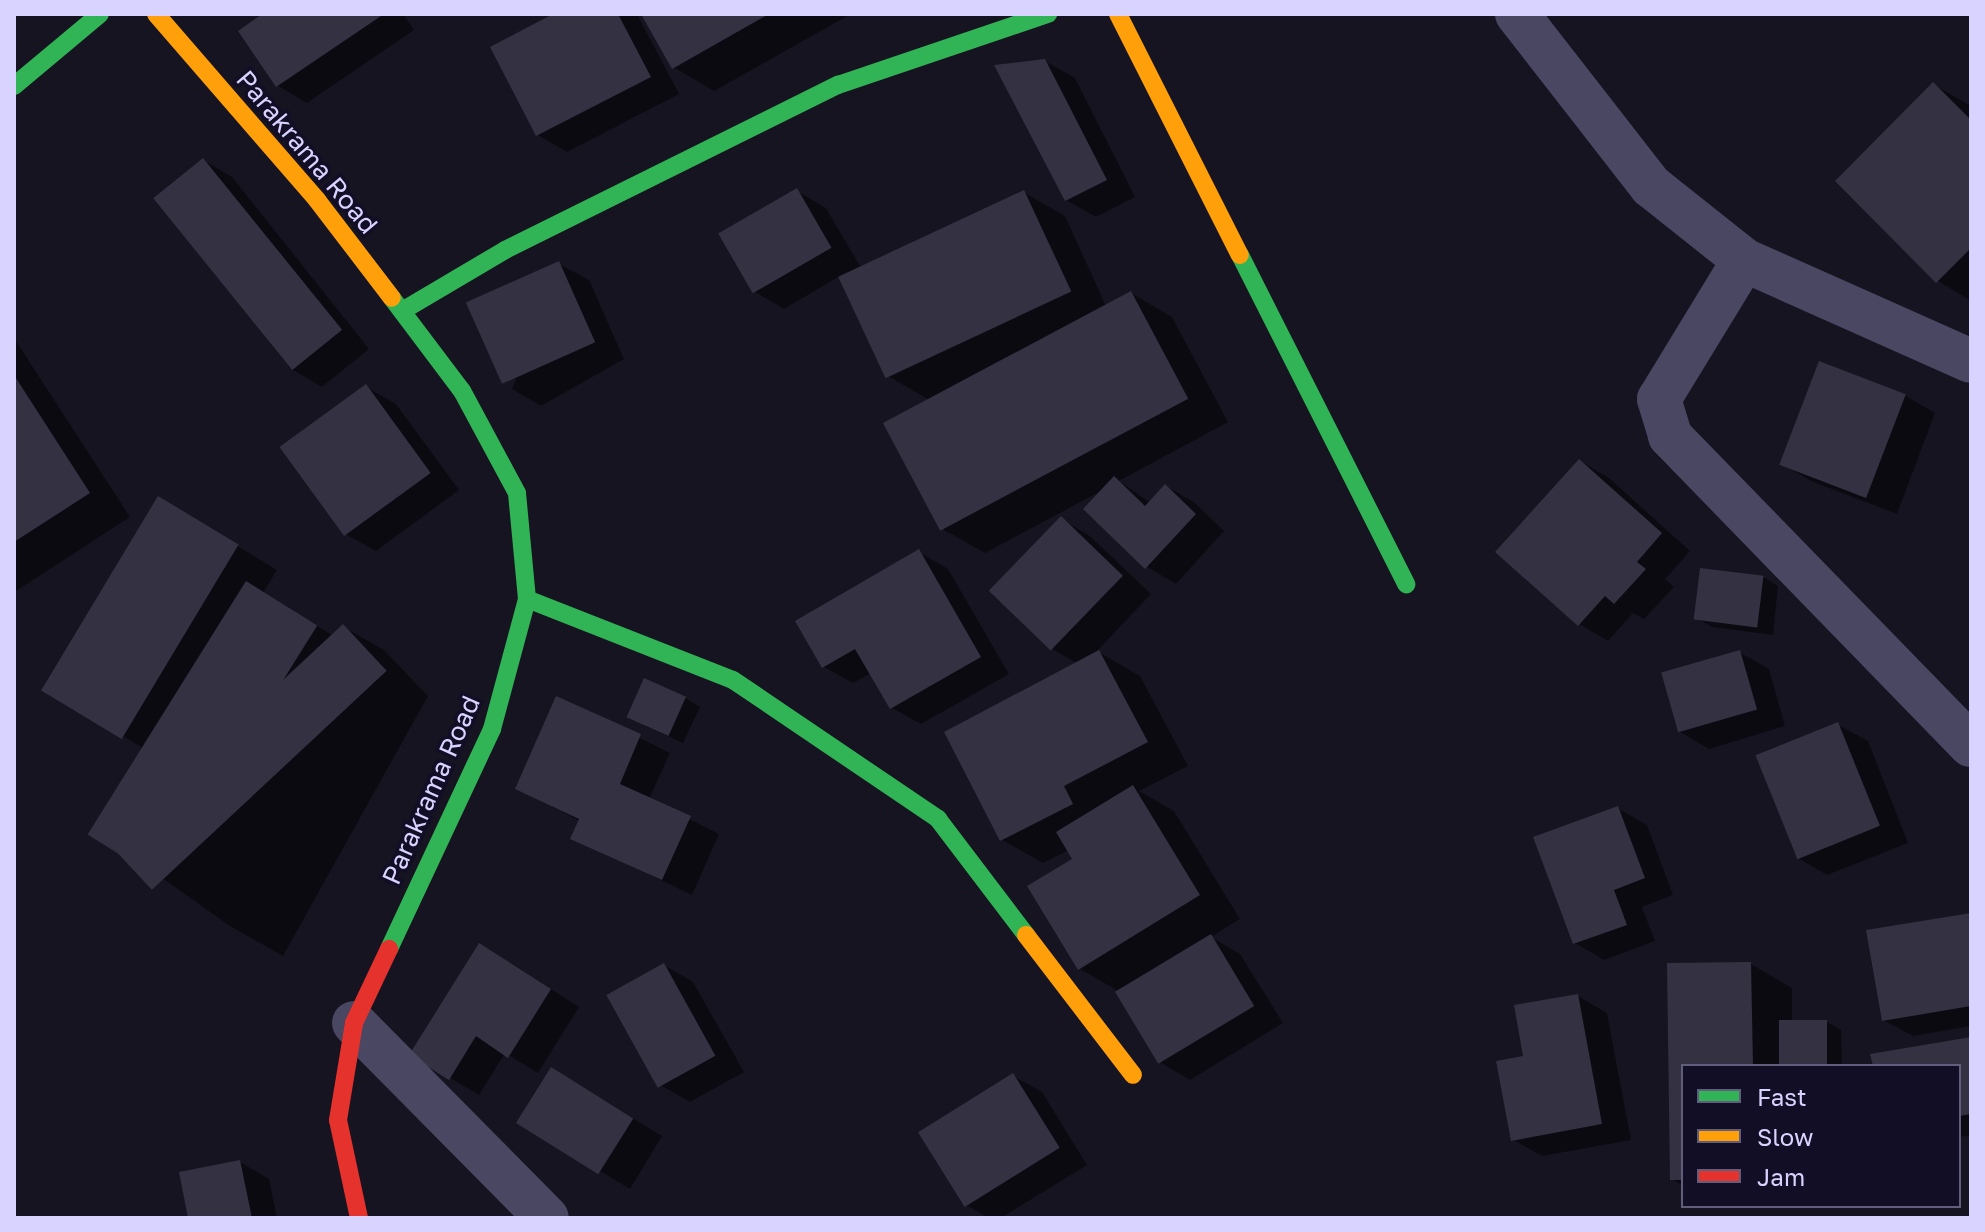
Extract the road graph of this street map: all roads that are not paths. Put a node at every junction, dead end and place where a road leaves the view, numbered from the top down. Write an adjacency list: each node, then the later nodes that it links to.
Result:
1 (100, 14): 6 (street)
2 (156, 14): 8 (street, Parakrama Road)
3 (1048, 14): 8 (street)
4 (1118, 14): 10 (street)
5 (1517, 14): 7 (street)
6 (14, 86)
7 (1744, 260): 9 (street); 12 (street)
8 (402, 311): 11 (street, Parakrama Road)
9 (1971, 361)
10 (1406, 584)
11 (527, 599): 13 (street, Parakrama Road); 14 (street)
12 (1971, 745)
13 (354, 1023): 15 (street, Parakrama Road); 16 (street)
14 (1133, 1075)
15 (359, 1218)
16 (547, 1218)

